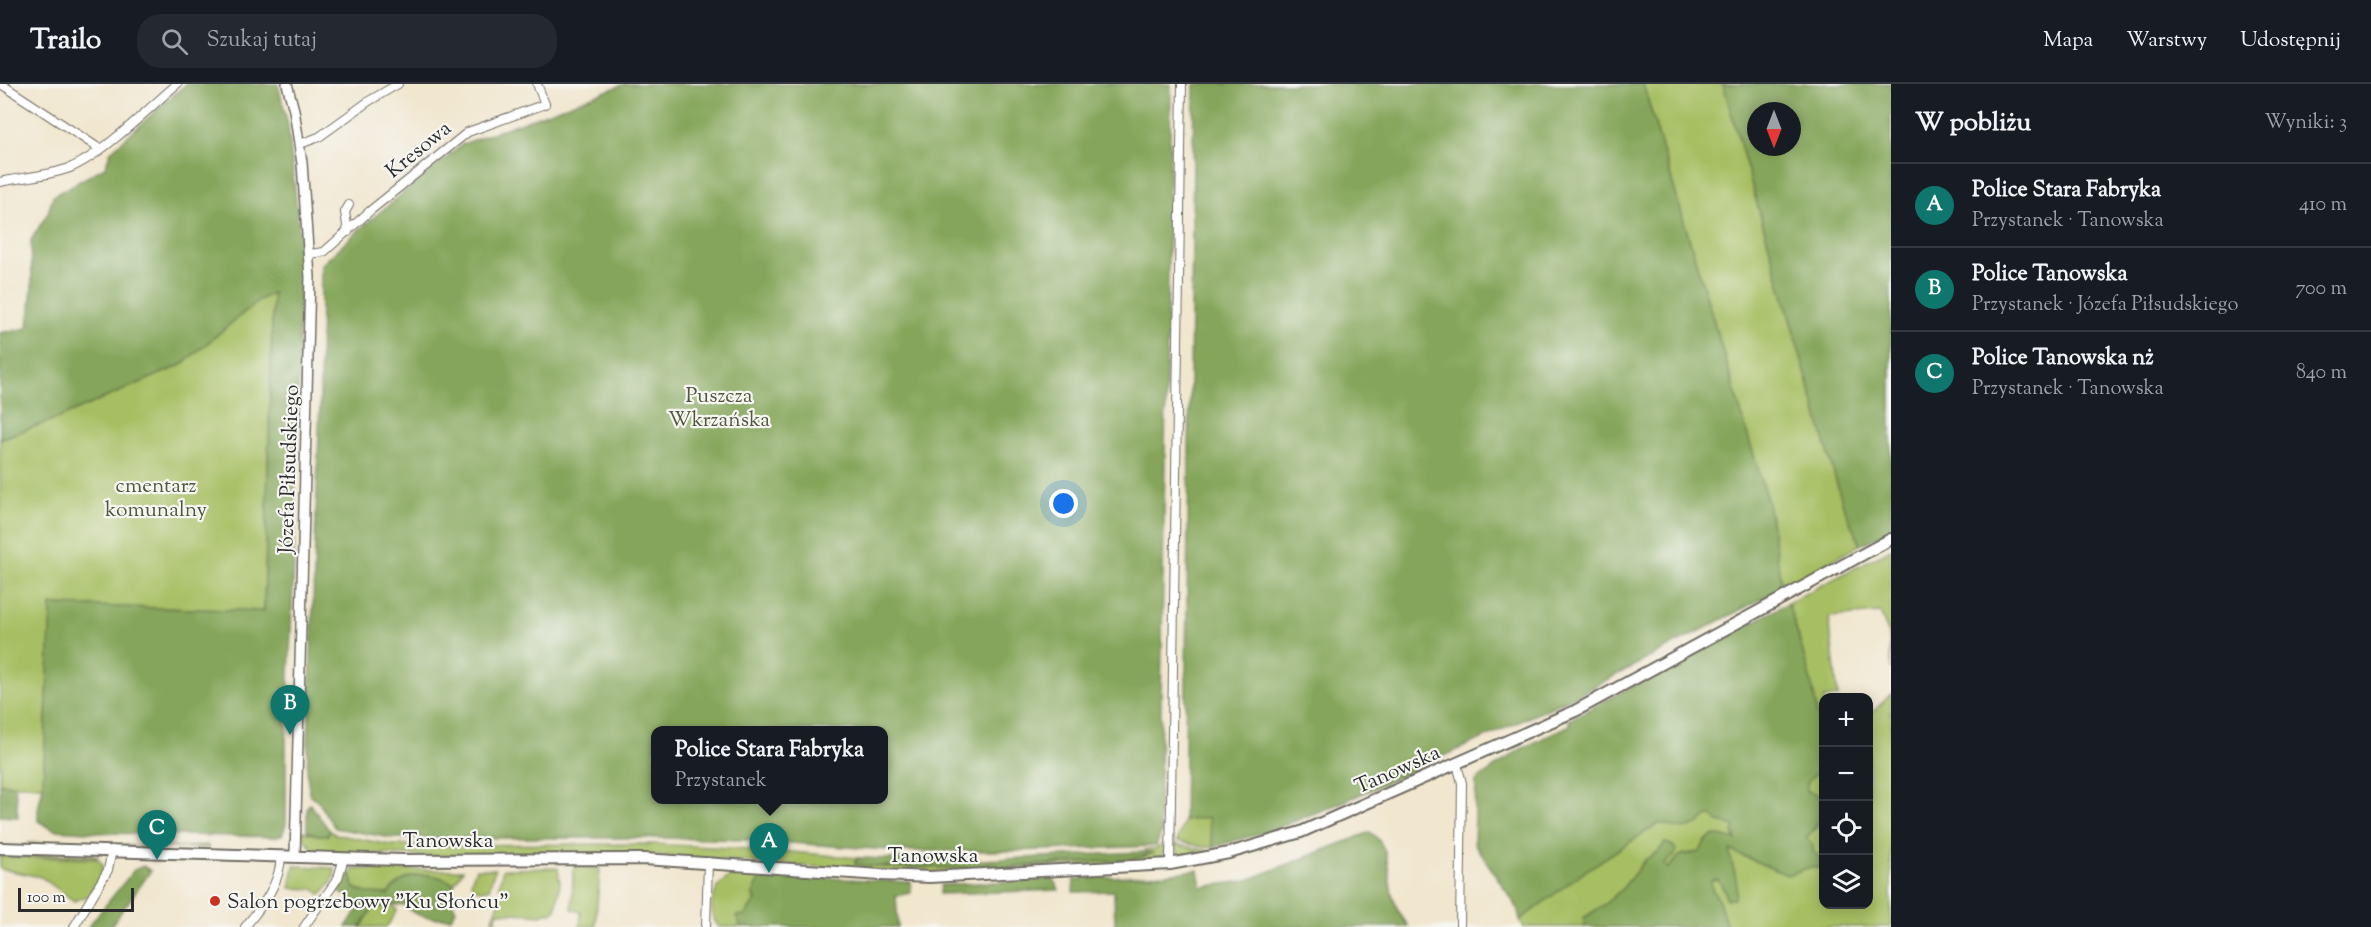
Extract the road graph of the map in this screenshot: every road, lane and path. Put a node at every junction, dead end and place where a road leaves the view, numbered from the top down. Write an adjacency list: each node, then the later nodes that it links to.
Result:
1 (1, 84): 9 (street)
2 (177, 84): 7 (street)
3 (287, 84): 8 (street, Józefa Piłsudskiego)
4 (398, 84): 8 (street)
5 (537, 84): 12 (street, Kresowa)
6 (1182, 84): 22 (street)
7 (167, 87): 9 (street)
8 (300, 144): 13 (street, Józefa Piłsudskiego)
9 (100, 150): 10 (street)
10 (0, 182)
11 (349, 205): 12 (street)
12 (348, 232): 13 (street, Kresowa)
13 (309, 254): 19 (street, Józefa Piłsudskiego)
14 (1891, 539): 15 (main road, Tanowska)
15 (1457, 764): 22 (main road, Tanowska); 27 (street)
16 (0, 848): 17 (main road, Tanowska)
17 (112, 850): 18 (main road, Tanowska); 23 (street)
18 (281, 856): 19 (main road, Tanowska); 24 (street)
19 (295, 856): 20 (main road, Tanowska)
20 (344, 858): 21 (main road, Tanowska); 25 (street)
21 (708, 862): 22 (main road, Tanowska); 26 (street)
22 (1170, 864)
23 (74, 927)
24 (244, 927)
25 (304, 927)
26 (706, 927)
27 (1460, 927)

